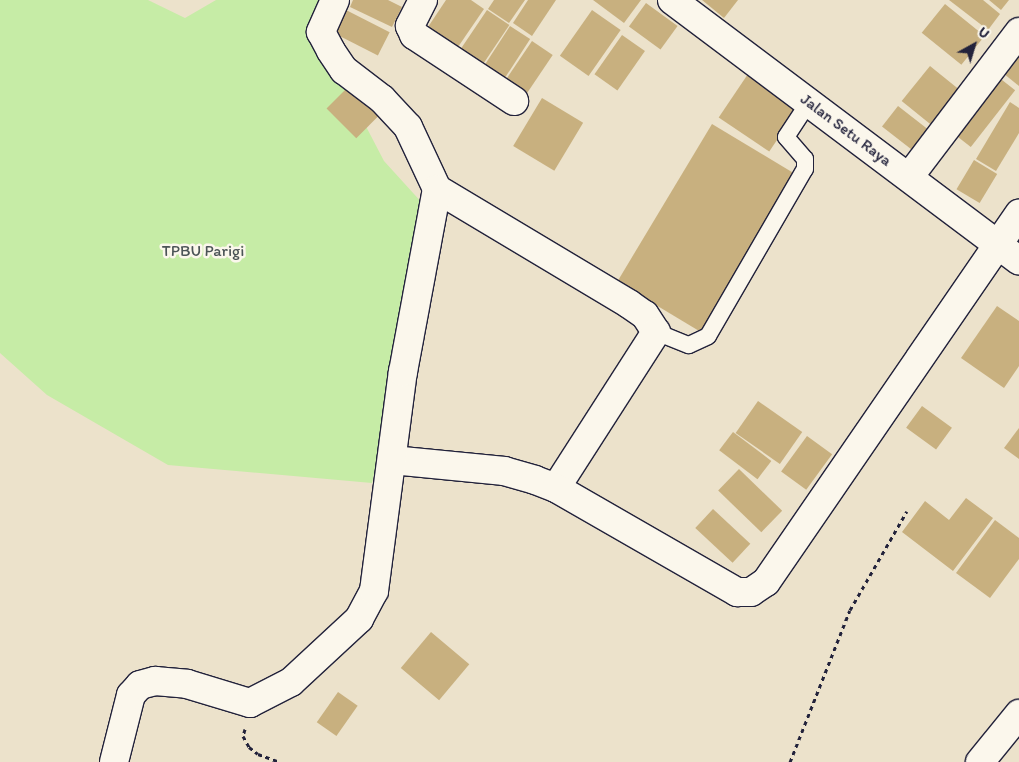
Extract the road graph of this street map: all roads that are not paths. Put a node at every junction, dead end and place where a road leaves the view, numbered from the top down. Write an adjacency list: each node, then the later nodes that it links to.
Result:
1 (335, 0): 8 (street)
2 (423, 0): 5 (street)
3 (672, 0): 6 (street, Jalan Setu Raya)
4 (1019, 32): 7 (street)
5 (514, 101)
6 (809, 102): 7 (street, Jalan Setu Raya); 11 (lane)
7 (909, 177): 10 (street, Jalan Setu Raya)
8 (437, 189): 11 (street); 12 (street)
9 (1019, 214): 10 (street)
10 (1009, 254): 13 (street)
11 (656, 332): 13 (street)
12 (392, 460): 13 (street); 15 (street)
13 (556, 488)
14 (1019, 714): 16 (street)
15 (114, 762)
16 (980, 762)

